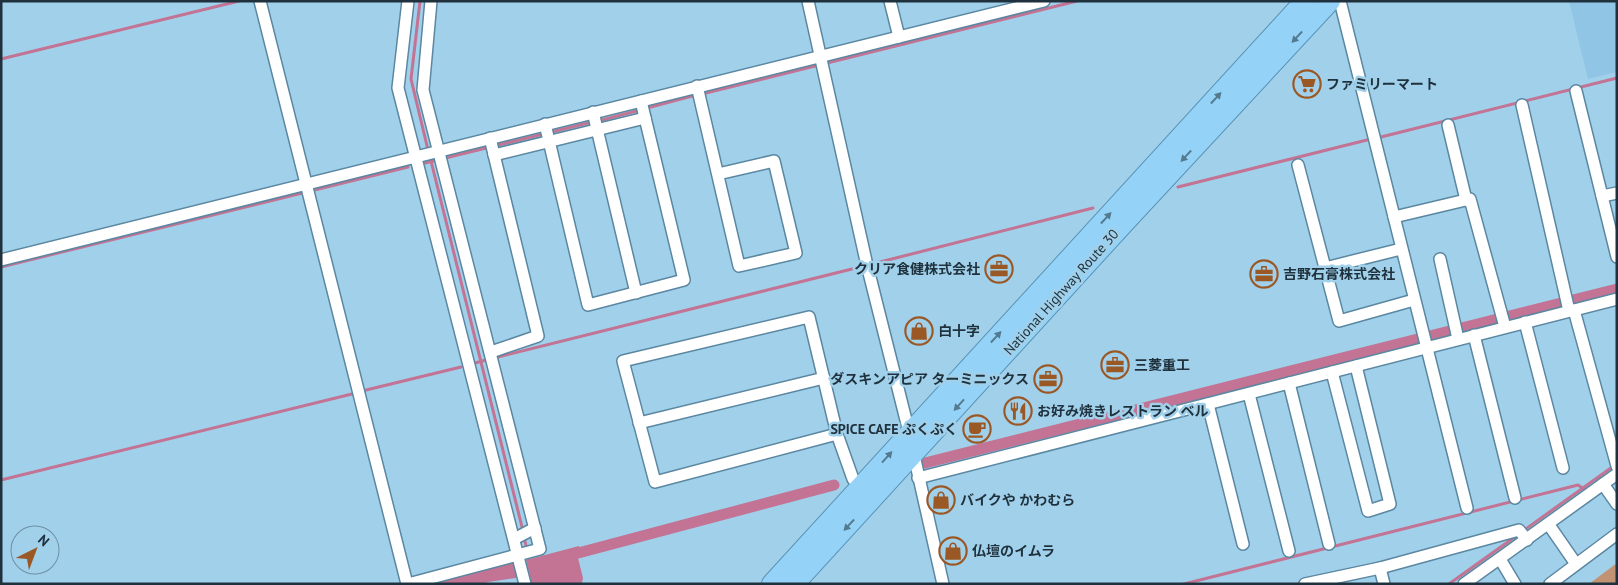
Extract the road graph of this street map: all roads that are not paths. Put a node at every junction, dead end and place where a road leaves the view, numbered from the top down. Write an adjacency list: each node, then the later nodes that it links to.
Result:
1 (260, 1): 25 (street)
2 (408, 1): 21 (street)
3 (431, 1): 22 (street)
4 (808, 1): 12 (street)
5 (890, 1): 11 (street)
6 (1044, 1): 10 (street)
7 (1305, 1): 52 (highway, National Highway Route 30, one-way to 7)
8 (1330, 1): 54 (highway, National Highway Route 30, one-way to 54)
9 (1340, 1): 29 (street)
10 (996, 7): 11 (street)
11 (898, 37): 12 (street)
12 (821, 62): 14 (street); 52 (street)
13 (1576, 91): 27 (street)
14 (699, 92): 16 (street); 24 (street)
15 (1522, 105): 38 (street)
16 (643, 110): 17 (street); 17 (street); 35 (street)
17 (595, 121): 19 (street); 19 (street); 35 (street)
18 (1448, 125): 28 (street)
19 (547, 133): 20 (street); 20 (street); 35 (street)
20 (492, 147): 22 (street); 44 (street)
21 (420, 155): 22 (street); 25 (street); 67 (street)
22 (439, 156): 44 (street)
23 (1298, 165): 34 (street)
24 (718, 174): 24 (street)
25 (308, 189): 33 (street); 76 (street)
26 (1617, 193): 27 (street)
27 (1602, 196): 31 (street)
28 (1466, 200): 29 (street); 39 (street)
29 (1394, 218): 30 (street)
30 (1402, 249): 34 (street); 37 (street)
31 (1617, 257)
32 (1440, 259): 41 (street)
33 (1, 260)
34 (1325, 268): 37 (street)
35 (636, 293)
36 (1617, 299): 38 (street)
37 (1414, 300): 43 (street)
38 (1569, 306): 40 (street); 56 (street)
39 (1503, 321): 40 (street); 42 (street)
40 (1525, 322): 55 (street)
41 (1456, 332): 42 (street); 43 (street)
42 (1474, 335): 60 (street)
43 (1424, 341): 45 (street); 62 (street)
44 (491, 352): 64 (street)
45 (1356, 366): 46 (street); 46 (street)
46 (1332, 372): 48 (street)
47 (824, 378): 51 (street); 51 (street); 53 (street)
48 (1289, 383): 49 (street); 69 (street)
49 (1249, 394): 50 (street); 71 (street)
50 (1208, 404): 57 (street); 68 (street)
51 (639, 423): 53 (street)
52 (909, 432): 54 (street); 59 (highway, National Highway Route 30, one-way to 52)
53 (837, 434): 59 (street)
54 (913, 455): 57 (street); 59 (highway, National Highway Route 30)
55 (1563, 468)
56 (1616, 468): 58 (street)
57 (918, 478): 80 (street)
58 (1603, 484): 61 (street); 63 (street)
59 (866, 493): 78 (highway, National Highway Route 30); 79 (highway, National Highway Route 30, one-way to 79)
60 (1515, 498)
61 (1617, 504)
62 (1467, 508)
63 (1548, 524): 66 (street); 73 (street)
64 (533, 529): 67 (street); 72 (street)
65 (1617, 534): 73 (street)
66 (1524, 536): 70 (street); 70 (street)
67 (516, 538): 72 (street)
68 (1243, 544)
69 (1330, 544)
70 (1502, 548): 74 (street); 83 (street); 84 (street)
71 (1289, 551)
72 (520, 554): 76 (street); 77 (street)
73 (1576, 564): 85 (street)
74 (1380, 568): 75 (street); 82 (street)
75 (1326, 581): 81 (street)
76 (407, 584)
77 (525, 584)
78 (772, 584)
79 (794, 584)
80 (943, 584)
81 (1306, 584)
82 (1384, 584)
83 (1464, 584)
84 (1515, 584)
85 (1550, 584)

